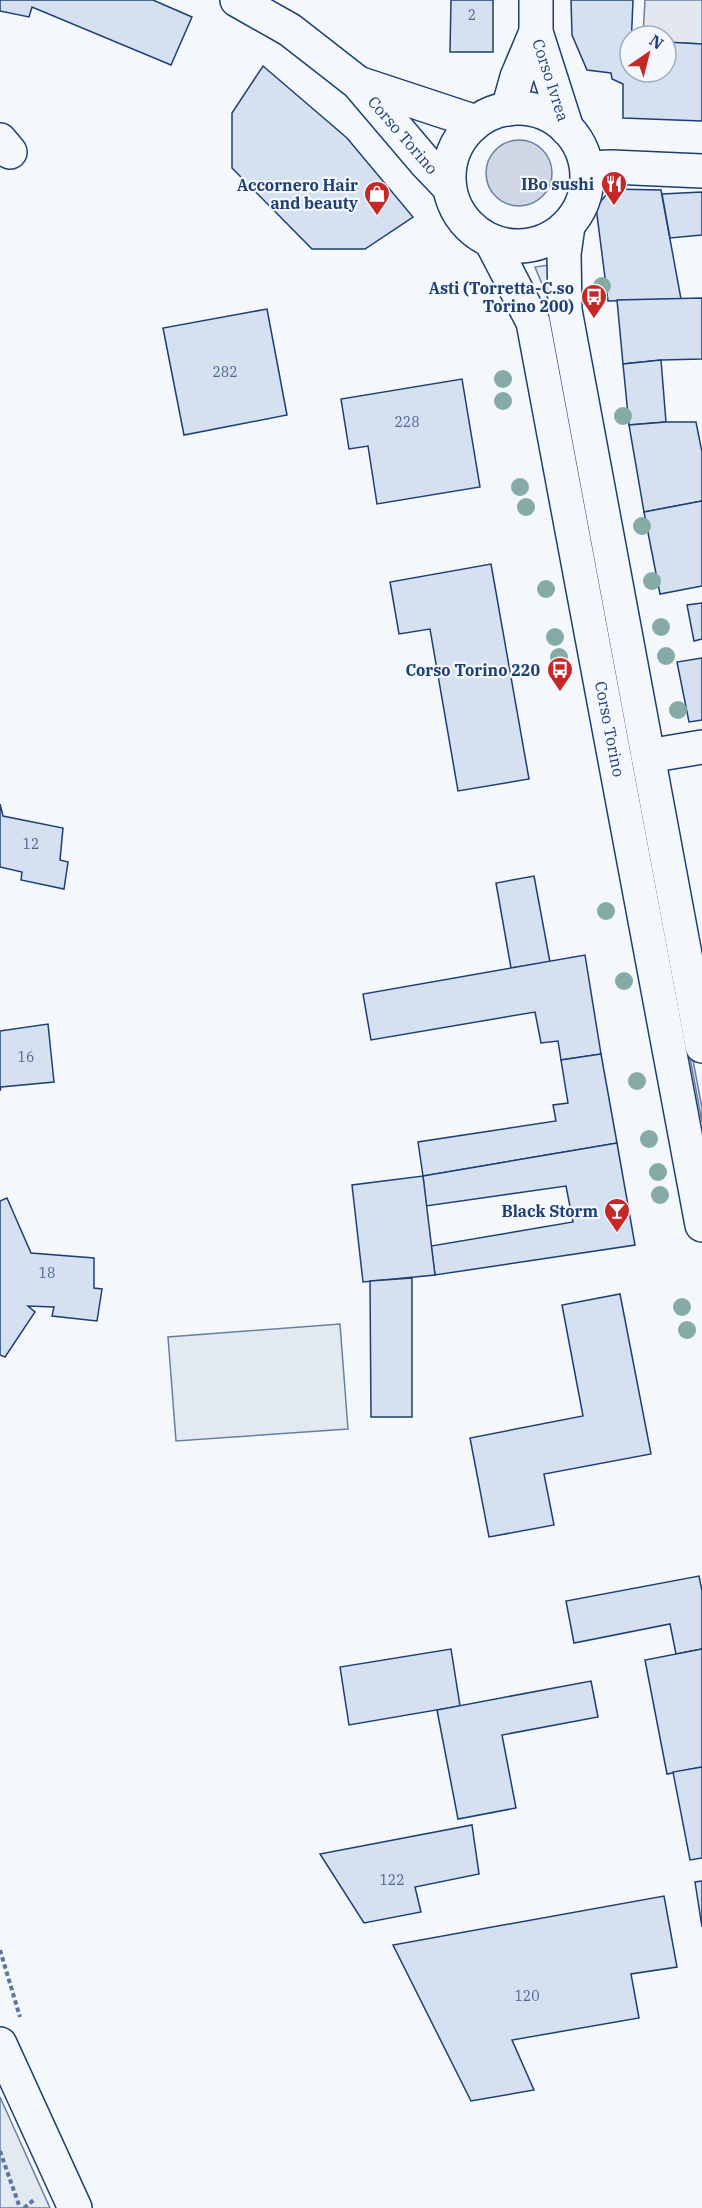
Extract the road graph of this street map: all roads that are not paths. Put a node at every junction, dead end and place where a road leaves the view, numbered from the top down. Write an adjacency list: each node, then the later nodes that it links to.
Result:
1 (237, 0): 4 (main road, Corso Torino)
2 (536, 0): 3 (main road, Corso Ivrea)
3 (536, 32): 5 (main road, Corso Ivrea); 7 (main road, Corso Ivrea)
4 (358, 83): 6 (main road, Corso Torino); 10 (main road, Corso Torino)
5 (508, 109): 6 (main road); 7 (main road)
6 (476, 122): 10 (main road)
7 (567, 129): 8 (main road)
8 (587, 168): 9 (main road); 11 (main road)
9 (702, 171)
10 (449, 187): 12 (main road)
11 (568, 226): 12 (main road); 14 (main road, Corso Torino)
12 (491, 241): 16 (main road, Corso Torino)
13 (702, 747): 14 (main road)
14 (648, 756): 15 (main road, Corso Torino)
15 (702, 1046)
16 (702, 1225)
17 (0, 2044): 18 (main road)
18 (75, 2208)

